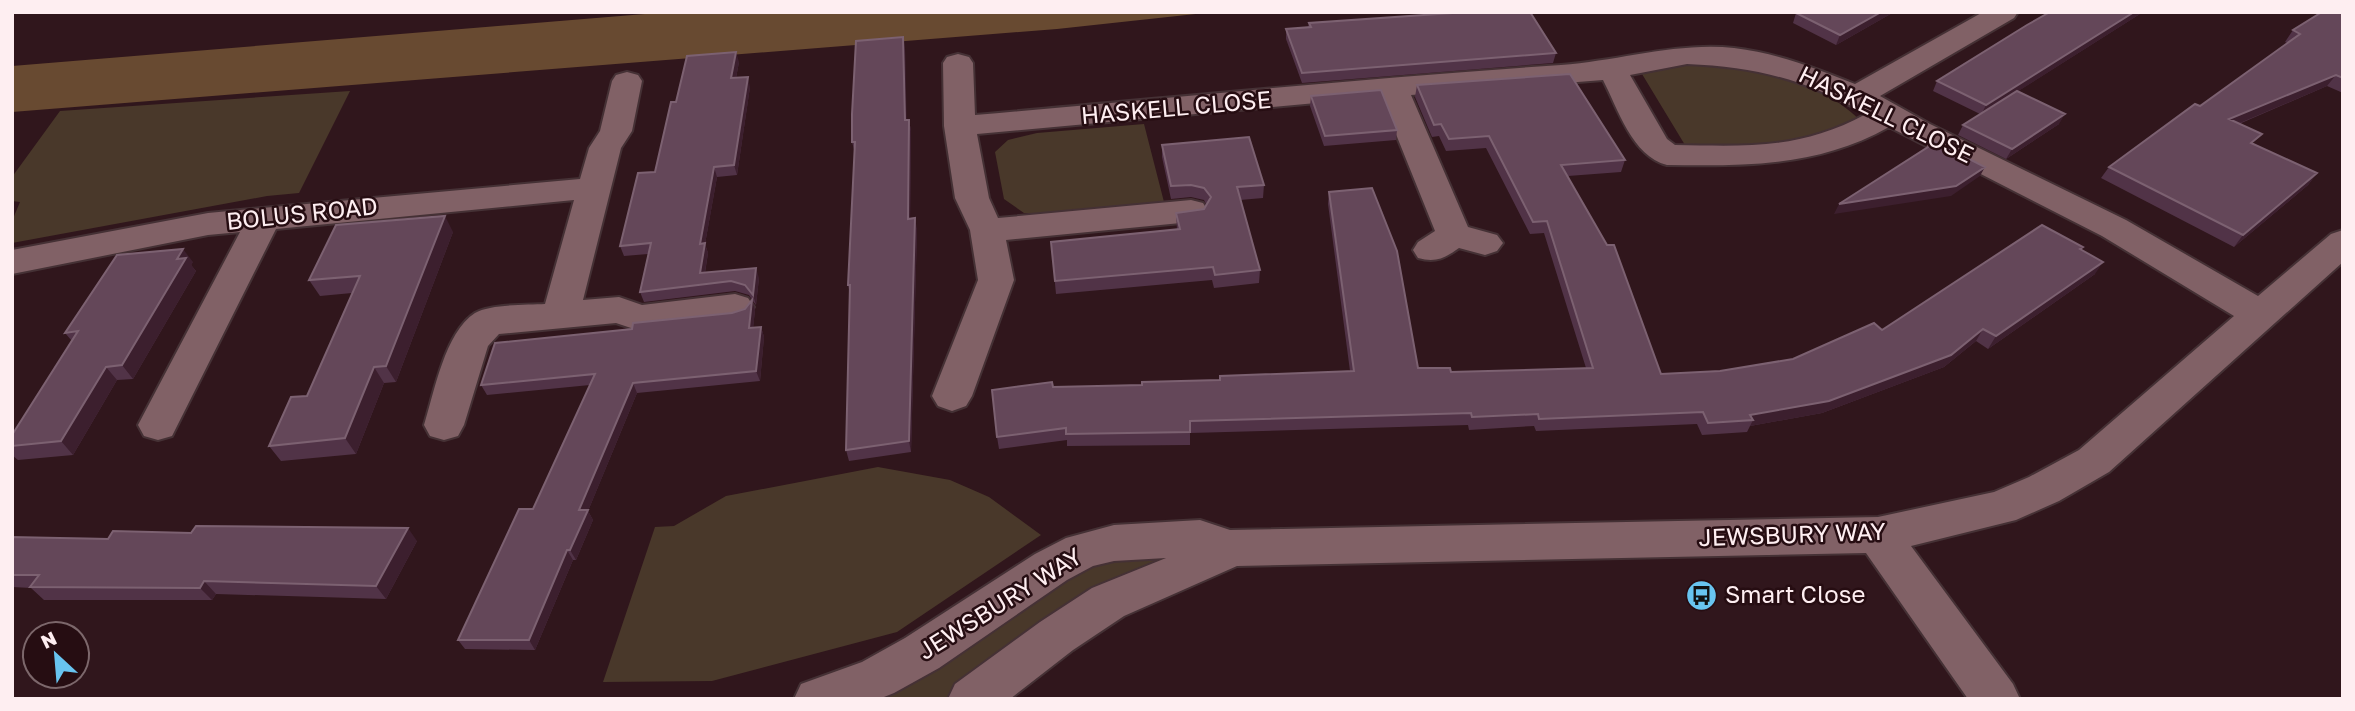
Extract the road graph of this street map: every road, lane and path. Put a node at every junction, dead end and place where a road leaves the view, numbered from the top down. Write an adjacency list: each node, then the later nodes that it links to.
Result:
1 (2004, 12): 6 (street)
2 (958, 63): 8 (street)
3 (1612, 69): 5 (street, HASKELL CLOSE); 6 (street, HASKELL CLOSE); 7 (street)
4 (627, 81): 9 (street)
5 (1393, 89): 8 (street, HASKELL CLOSE); 14 (street)
6 (1857, 96): 7 (street, HASKELL CLOSE)
7 (1888, 114): 18 (street, HASKELL CLOSE)
8 (960, 127): 12 (street)
9 (594, 188): 11 (street, BOLUS ROAD); 17 (street)
10 (1191, 211): 12 (street)
11 (265, 217): 15 (street, BOLUS ROAD); 20 (street)
12 (987, 230): 19 (street)
13 (2343, 242): 18 (street, JEWSBURY WAY)
14 (1457, 243)
15 (12, 262)
16 (735, 307): 17 (street)
17 (561, 314): 21 (street)
18 (2259, 314): 22 (street, JEWSBURY WAY)
19 (952, 396)
20 (158, 425)
21 (444, 425)
22 (1878, 535): 23 (street, JEWSBURY WAY); 26 (street)
23 (1230, 548): 24 (street, JEWSBURY WAY); 25 (street)
24 (818, 699)
25 (972, 699)
26 (1996, 699)

